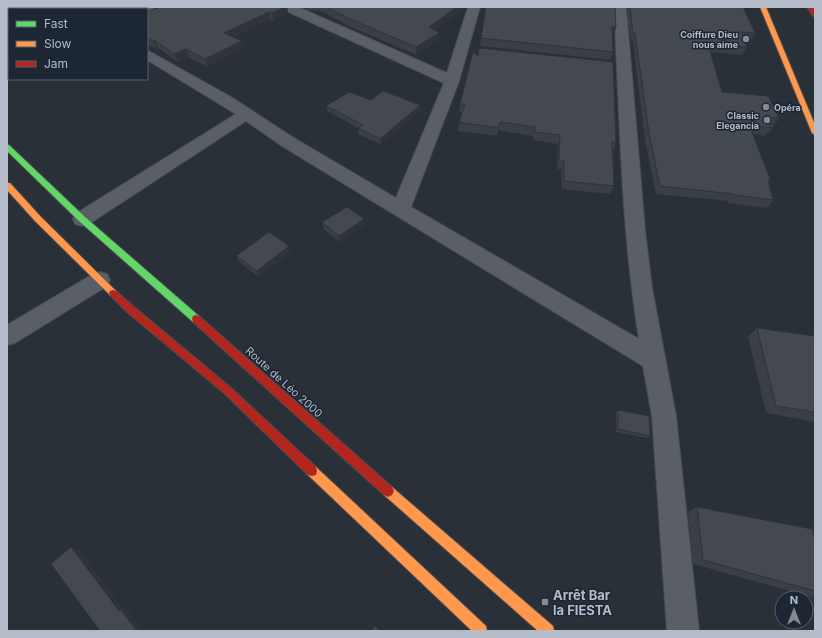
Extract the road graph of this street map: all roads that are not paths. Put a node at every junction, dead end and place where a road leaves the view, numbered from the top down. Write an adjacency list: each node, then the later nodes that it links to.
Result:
1 (288, 7): 10 (street)
2 (474, 7): 7 (street)
3 (620, 7): 19 (street)
4 (763, 7): 12 (street)
5 (810, 7): 6 (street)
6 (815, 15)
7 (462, 49): 8 (street); 10 (street)
8 (478, 50)
9 (148, 55): 11 (street)
10 (452, 81): 15 (street)
11 (246, 114): 15 (street); 16 (street)
12 (815, 132)
13 (7, 147): 16 (street, Route de Léo 2000)
14 (7, 186): 17 (street)
15 (401, 209): 19 (street)
16 (82, 218): 21 (street, Route de Léo 2000)
17 (100, 280): 18 (street); 20 (street)
18 (7, 336)
19 (654, 360): 22 (street)
20 (481, 631)
21 (548, 631)
22 (683, 631)

